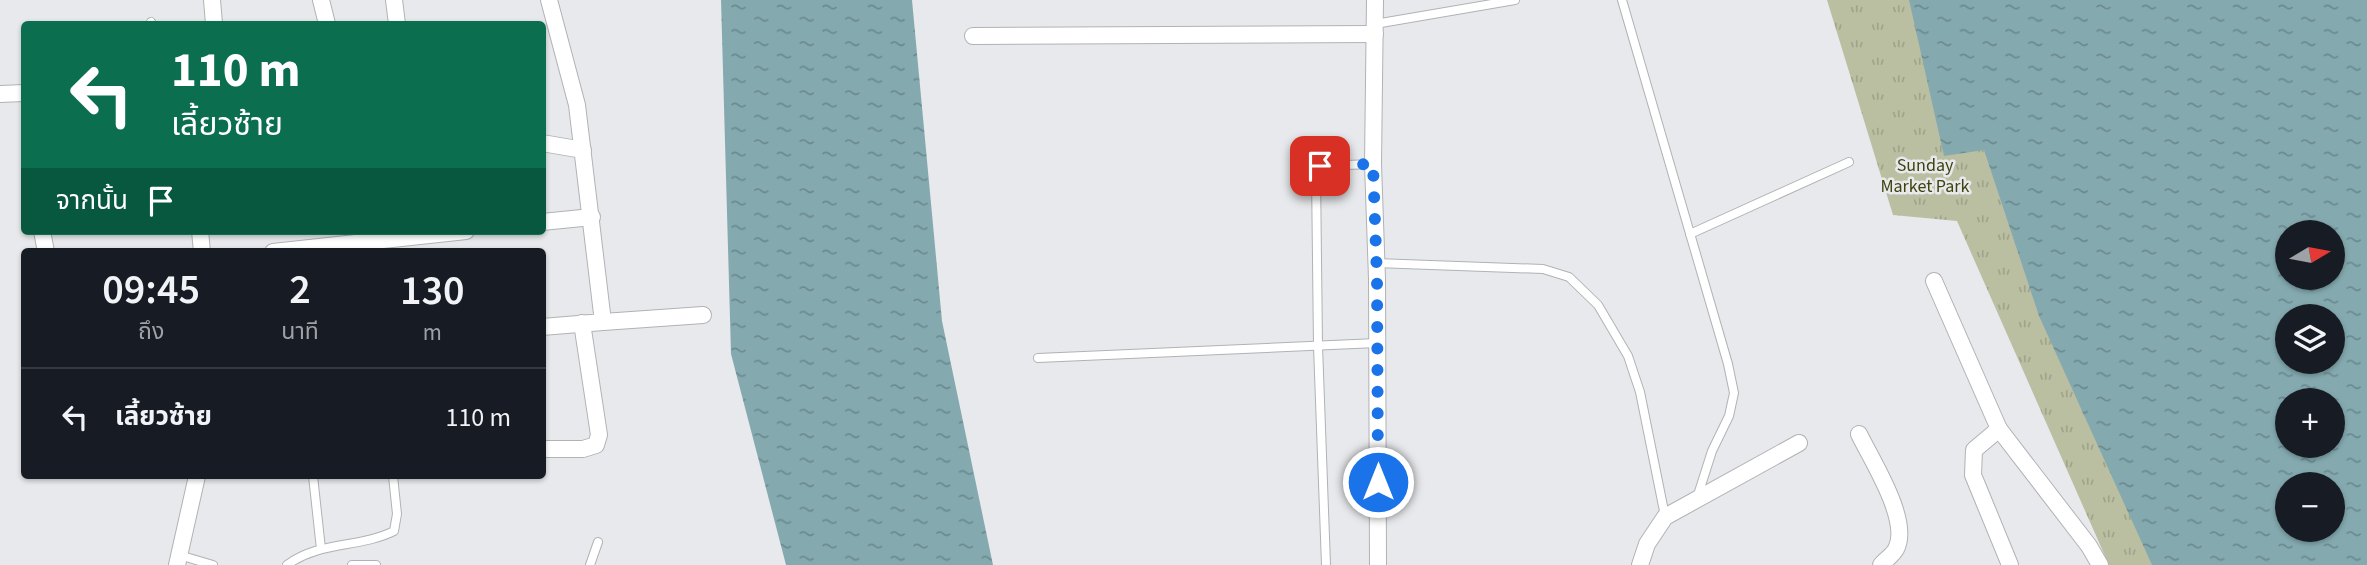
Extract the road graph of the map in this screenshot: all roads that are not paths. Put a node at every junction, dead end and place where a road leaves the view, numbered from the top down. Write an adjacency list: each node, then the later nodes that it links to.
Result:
1 (212, 0): 8 (street)
2 (321, 0): 9 (street)
3 (394, 0): 10 (street)
4 (549, 0): 16 (street)
5 (1375, 0): 11 (street)
6 (1515, 0): 11 (lane)
7 (1622, 0): 21 (lane)
8 (214, 21)
9 (326, 21)
10 (397, 21)
11 (1375, 29): 12 (street); 18 (street)
12 (973, 36)
13 (0, 93): 14 (street)
14 (21, 93)
15 (546, 144): 16 (street)
16 (583, 150): 19 (street)
17 (1849, 162): 21 (lane)
18 (1373, 164): 25 (street); 32 (lane)
19 (592, 217): 20 (street); 28 (street)
20 (546, 222)
21 (1690, 234): 41 (lane)
22 (398, 235): 23 (street)
23 (331, 239): 24 (street)
24 (291, 248)
25 (1376, 263): 31 (street); 42 (lane)
26 (1934, 281): 34 (street)
27 (703, 315): 28 (street)
28 (603, 322): 29 (street)
29 (582, 323): 30 (street); 37 (street)
30 (546, 327)
31 (1377, 343): 32 (lane); 52 (street)
32 (1318, 346): 33 (lane); 51 (lane)
33 (1038, 358)
34 (1999, 429): 55 (street); 56 (street)
35 (1859, 434): 54 (street)
36 (1798, 443): 41 (street)
37 (546, 449)
38 (196, 479): 45 (street)
39 (313, 479): 44 (lane)
40 (393, 479): 44 (lane)
41 (1697, 498): 42 (street)
42 (1665, 517): 53 (street)
43 (598, 542): 50 (lane)
44 (321, 549): 47 (lane)
45 (178, 560): 46 (lane)
46 (213, 565)
47 (287, 565)
48 (352, 565): 49 (lane)
49 (376, 565)
50 (590, 565)
51 (1326, 565)
52 (1378, 565)
53 (1640, 565)
54 (1881, 565)
55 (2010, 565)
56 (2100, 565)

